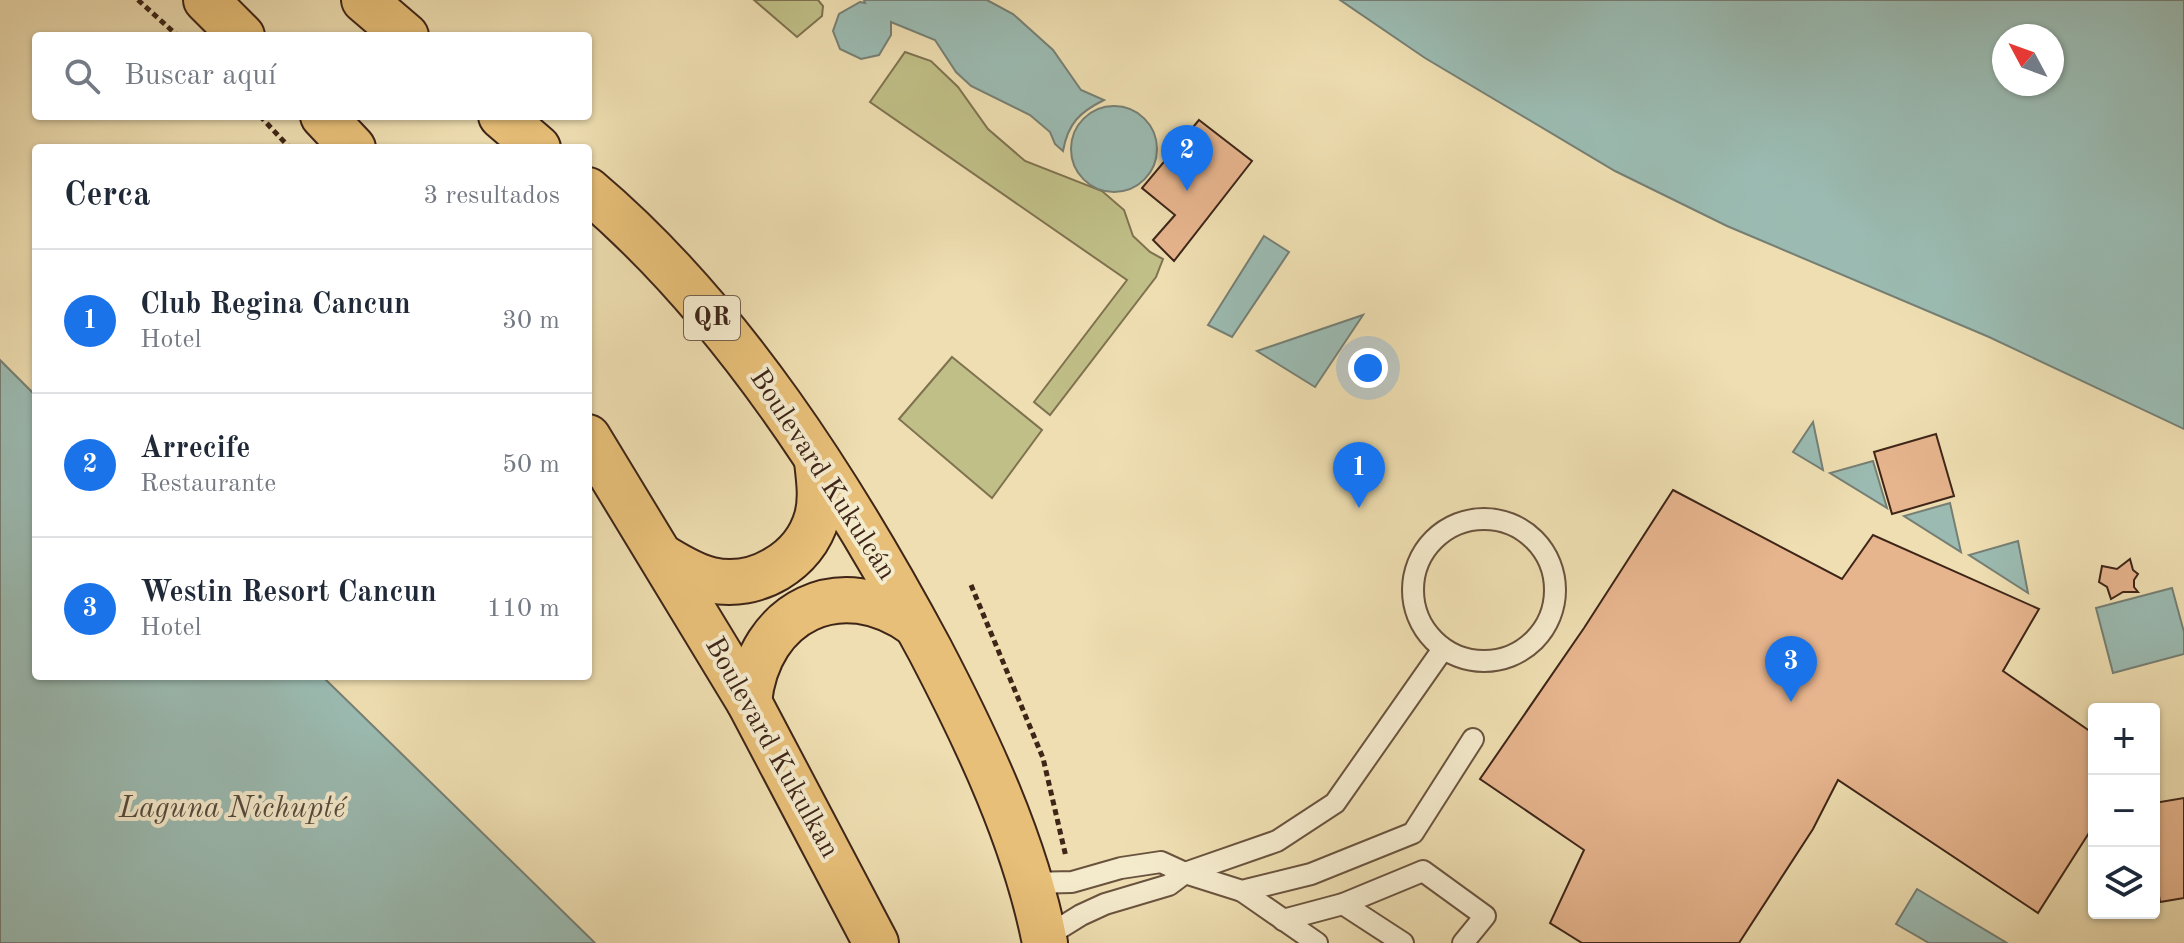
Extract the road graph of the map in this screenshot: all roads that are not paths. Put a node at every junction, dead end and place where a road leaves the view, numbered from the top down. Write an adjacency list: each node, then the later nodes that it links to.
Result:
1 (206, 0): 3 (main road)
2 (364, 0): 4 (main road)
3 (238, 32)
4 (401, 32)
5 (327, 120): 7 (main road)
6 (506, 120): 8 (main road)
7 (349, 144)
8 (533, 144)
9 (592, 194): 11 (main road, Boulevard Kukulcán / QR)
10 (592, 444): 12 (main road)
11 (817, 461): 12 (main road); 13 (main road, Boulevard Kukulcán / QR)
12 (661, 556): 15 (main road, Boulevard Kukulkan)
13 (916, 625): 15 (main road); 18 (main road)
14 (1443, 649): 14 (lane); 17 (lane)
15 (749, 702): 23 (main road, Boulevard Kukulkan)
16 (1473, 739): 19 (lane)
17 (1185, 873): 18 (lane); 19 (lane); 22 (lane)
18 (1051, 882): 22 (main road)
19 (1242, 891): 21 (lane)
20 (1343, 904): 21 (lane); 25 (lane); 26 (lane)
21 (1283, 920): 24 (lane)
22 (1045, 940)
23 (876, 943)
24 (1317, 943)
25 (1403, 943)
26 (1463, 943)

